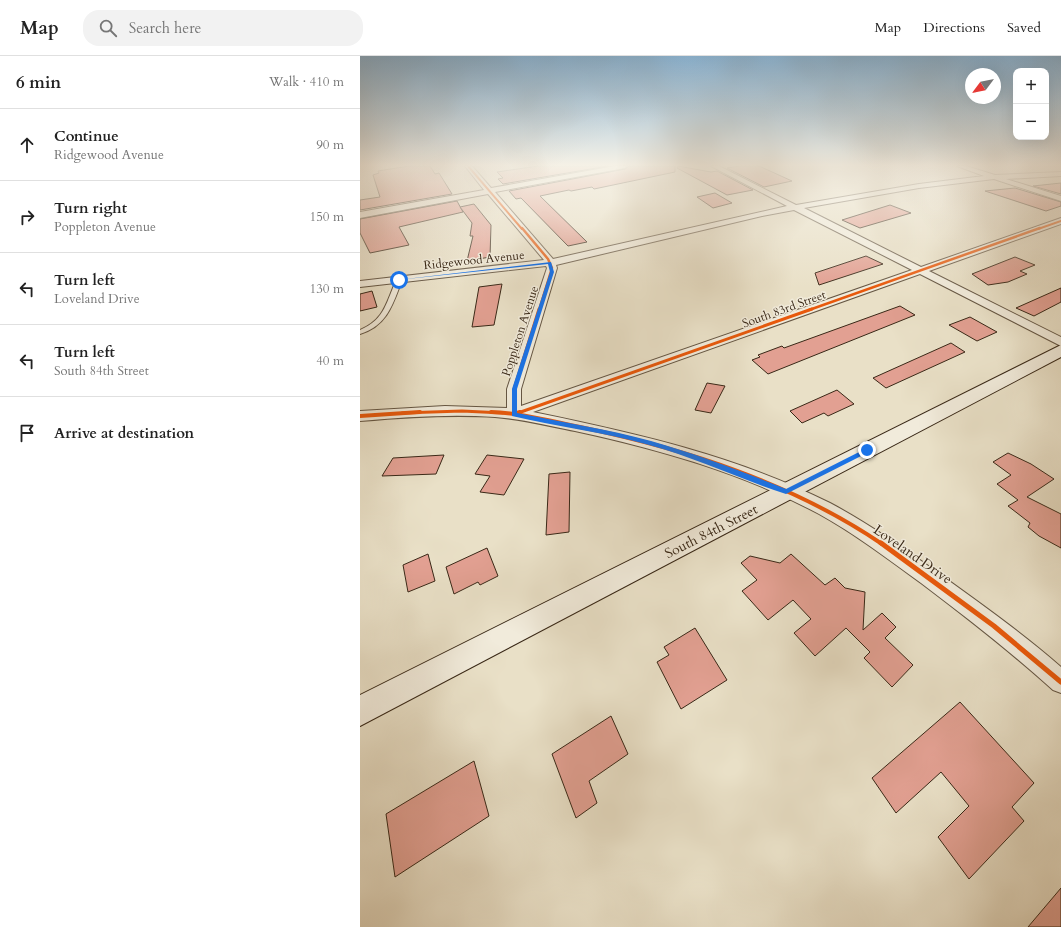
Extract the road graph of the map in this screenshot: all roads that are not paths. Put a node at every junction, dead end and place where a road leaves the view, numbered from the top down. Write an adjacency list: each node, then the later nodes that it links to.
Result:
1 (405, 207): 4 (street)
2 (501, 207): 6 (street)
3 (794, 207): 6 (street, Ridgewood Avenue); 7 (street)
4 (360, 215)
5 (1061, 221): 7 (street, South 83rd Street)
6 (550, 263): 8 (street, Ridgewood Avenue); 13 (street, Poppleton Avenue)
7 (920, 271): 11 (street); 13 (street, South 83rd Street)
8 (399, 280): 9 (street, Ridgewood Avenue); 10 (lane)
9 (360, 284)
10 (360, 332)
11 (1061, 342)
12 (1061, 350): 15 (main road, South 84th Street)
13 (514, 414): 14 (street, Loveland Drive); 15 (street, Loveland Drive)
14 (360, 416)
15 (786, 492): 16 (street, Loveland Drive); 17 (main road, South 84th Street)
16 (1061, 682)
17 (360, 711)

